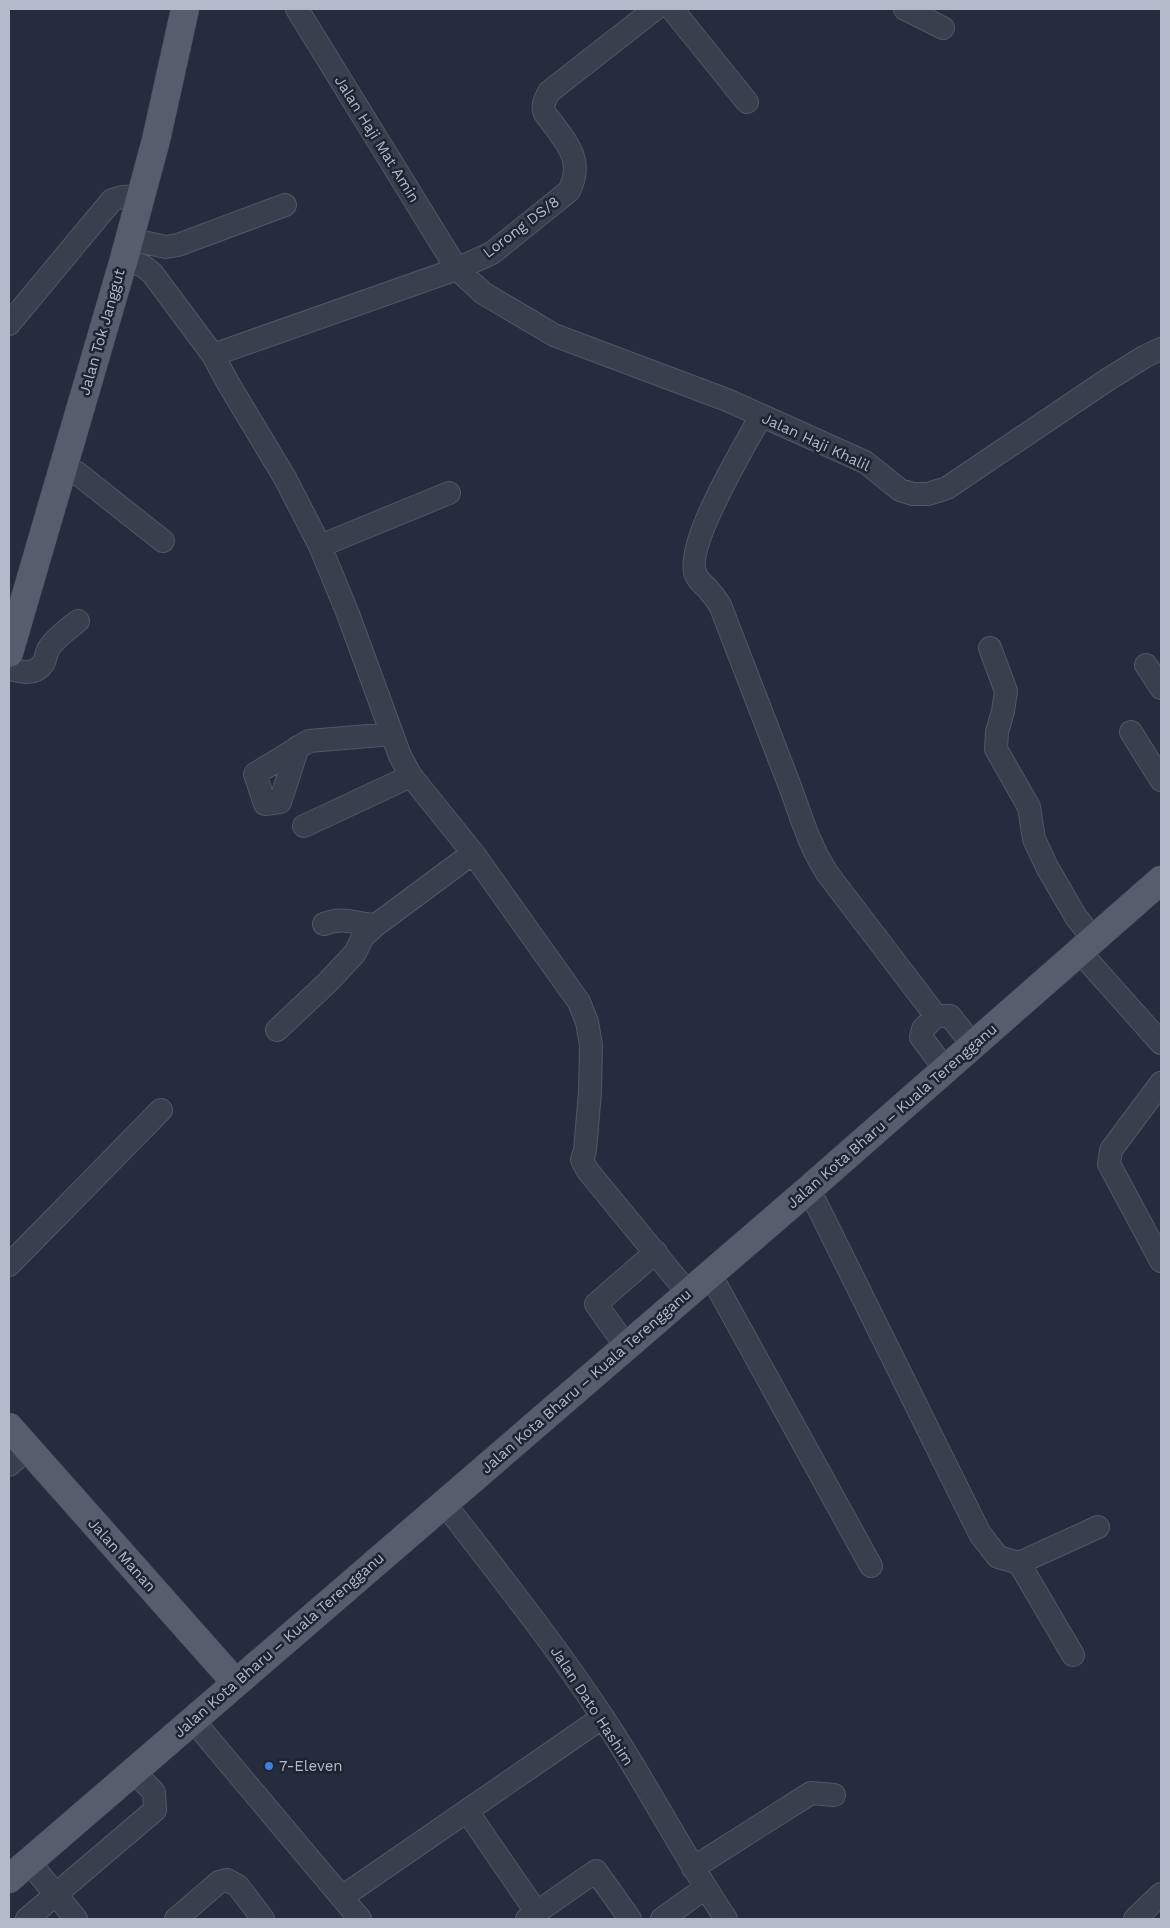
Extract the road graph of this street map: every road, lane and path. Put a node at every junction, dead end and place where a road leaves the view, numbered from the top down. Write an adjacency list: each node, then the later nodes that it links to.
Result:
1 (185, 9): 8 (main road, Jalan Tok Janggut)
2 (297, 9): 11 (street, Jalan Haji Mat Amin)
3 (655, 9): 11 (street, Lorong DS/8)
4 (672, 9): 7 (street)
5 (905, 9): 6 (street)
6 (943, 28)
7 (747, 102)
8 (140, 196): 10 (main road, Jalan Tok Janggut); 12 (street)
9 (285, 205): 10 (street)
10 (127, 249): 14 (street); 16 (main road, Jalan Tok Janggut)
11 (457, 269): 14 (street, Lorong DS/8); 15 (street, Jalan Haji Khalil)
12 (9, 324)
13 (1161, 349): 15 (street, Jalan Haji Khalil)
14 (213, 355): 19 (street)
15 (760, 416): 37 (street)
16 (62, 468): 18 (street); 22 (main road, Jalan Tok Janggut)
17 (449, 493): 19 (street)
18 (163, 541)
19 (320, 546): 27 (street)
20 (78, 621): 24 (street)
21 (990, 648): 36 (street)
22 (9, 653)
23 (1146, 665): 25 (street)
24 (9, 669)
25 (1161, 688)
26 (1131, 732): 30 (street)
27 (392, 734): 28 (street); 29 (street)
28 (298, 748)
29 (411, 776): 31 (street); 32 (street)
30 (1161, 780)
31 (304, 826)
32 (473, 853): 35 (street); 45 (street)
33 (1159, 887): 36 (main road, Jalan Kota Bharu – Kuala Terengganu)
34 (324, 924): 35 (street)
35 (376, 926): 38 (street)
36 (1087, 946): 39 (street); 40 (main road, Jalan Kota Bharu – Kuala Terengganu)
37 (936, 1016): 40 (street); 41 (street)
38 (277, 1030)
39 (1161, 1043)
40 (973, 1045): 41 (main road, Jalan Kota Bharu – Kuala Terengganu)
41 (945, 1069): 44 (main road, Jalan Kota Bharu – Kuala Terengganu)
42 (1161, 1083): 46 (street)
43 (160, 1110): 47 (street)
44 (809, 1190): 48 (main road, Jalan Kota Bharu – Kuala Terengganu); 55 (street)
45 (656, 1252): 49 (street); 50 (street)
46 (1161, 1261)
47 (9, 1265)
48 (710, 1274): 49 (main road, Jalan Kota Bharu – Kuala Terengganu); 56 (street)
49 (688, 1293): 50 (main road, Jalan Kota Bharu – Kuala Terengganu)
50 (626, 1346): 53 (main road, Jalan Kota Bharu – Kuala Terengganu)
51 (9, 1427): 52 (main road, Jalan Manan)
52 (18, 1457): 58 (main road, Jalan Manan)
53 (444, 1503): 58 (main road, Jalan Kota Bharu – Kuala Terengganu); 59 (street, Jalan Dato Hashim)
54 (1098, 1527): 55 (street)
55 (1020, 1563): 57 (street)
56 (871, 1566)
57 (1073, 1655)
58 (236, 1683): 60 (main road, Jalan Kota Bharu – Kuala Terengganu)
59 (603, 1717): 63 (street); 65 (street, Jalan Dato Hashim)
60 (192, 1720): 61 (main road, Jalan Kota Bharu – Kuala Terengganu); 70 (street)
61 (133, 1771): 64 (main road, Jalan Kota Bharu – Kuala Terengganu); 68 (street)
62 (834, 1795): 65 (street)
63 (467, 1811): 70 (street); 71 (street)
64 (29, 1862): 66 (main road, Jalan Kota Bharu – Kuala Terengganu); 68 (street)
65 (693, 1868): 67 (street, Jalan Dato Hashim)
66 (9, 1879)
67 (705, 1888): 78 (street); 79 (street, Jalan Dato Hashim)
68 (56, 1894): 72 (street); 73 (street)
69 (1161, 1894): 80 (street)
70 (342, 1897): 76 (street)
71 (532, 1916): 77 (street)
72 (27, 1919)
73 (76, 1919)
74 (176, 1919): 75 (street)
75 (263, 1919)
76 (360, 1919)
77 (630, 1919)
78 (662, 1919)
79 (726, 1919)
80 (1135, 1919)

